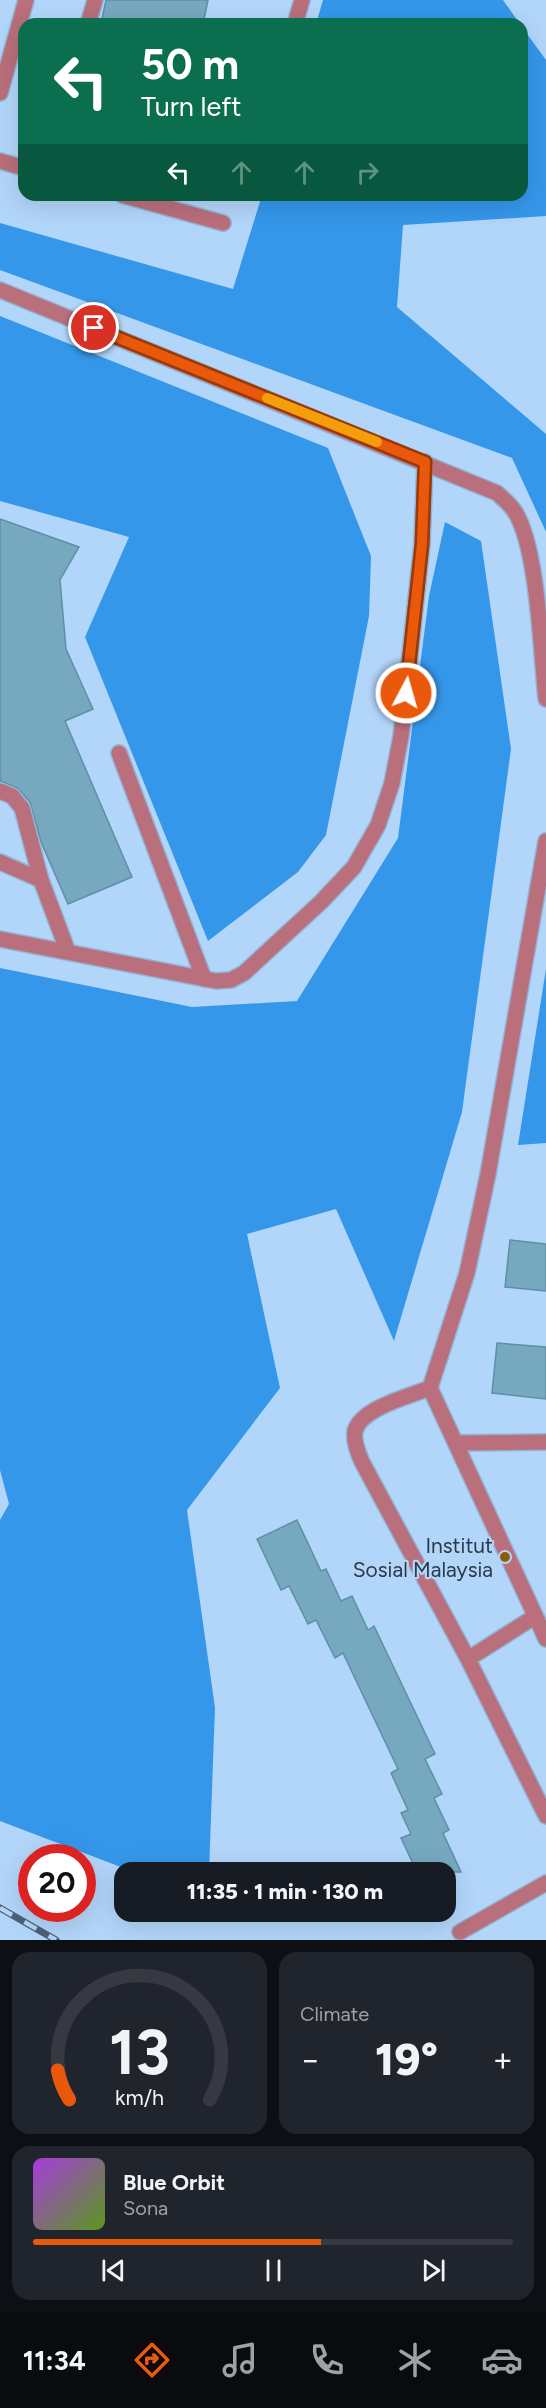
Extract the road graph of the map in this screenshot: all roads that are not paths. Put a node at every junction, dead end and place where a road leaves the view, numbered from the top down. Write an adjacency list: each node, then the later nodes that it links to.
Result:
1 (26, 0): 4 (lane)
2 (95, 0): 5 (lane)
3 (302, 0): 6 (lane)
4 (21, 18)
5 (90, 18)
6 (297, 18)
7 (18, 29): 8 (lane)
8 (0, 93)
9 (0, 161): 10 (lane)
10 (18, 166)
11 (144, 201): 12 (lane)
12 (223, 223)
13 (0, 290): 14 (lane)
14 (425, 462): 15 (lane); 23 (lane)
15 (546, 699)
16 (119, 753): 23 (lane)
17 (0, 791): 20 (lane)
18 (546, 841): 24 (lane)
19 (0, 862): 20 (lane)
20 (41, 879): 22 (lane)
21 (0, 939): 22 (lane)
22 (68, 952): 23 (lane)
23 (204, 979)
24 (430, 1388): 26 (lane); 29 (lane)
25 (546, 1442): 26 (lane)
26 (456, 1443): 27 (lane)
27 (534, 1617): 28 (lane); 29 (lane)
28 (546, 1639)
29 (468, 1659): 30 (lane)
30 (546, 1816)
31 (546, 1882): 32 (lane)
32 (460, 1932)

